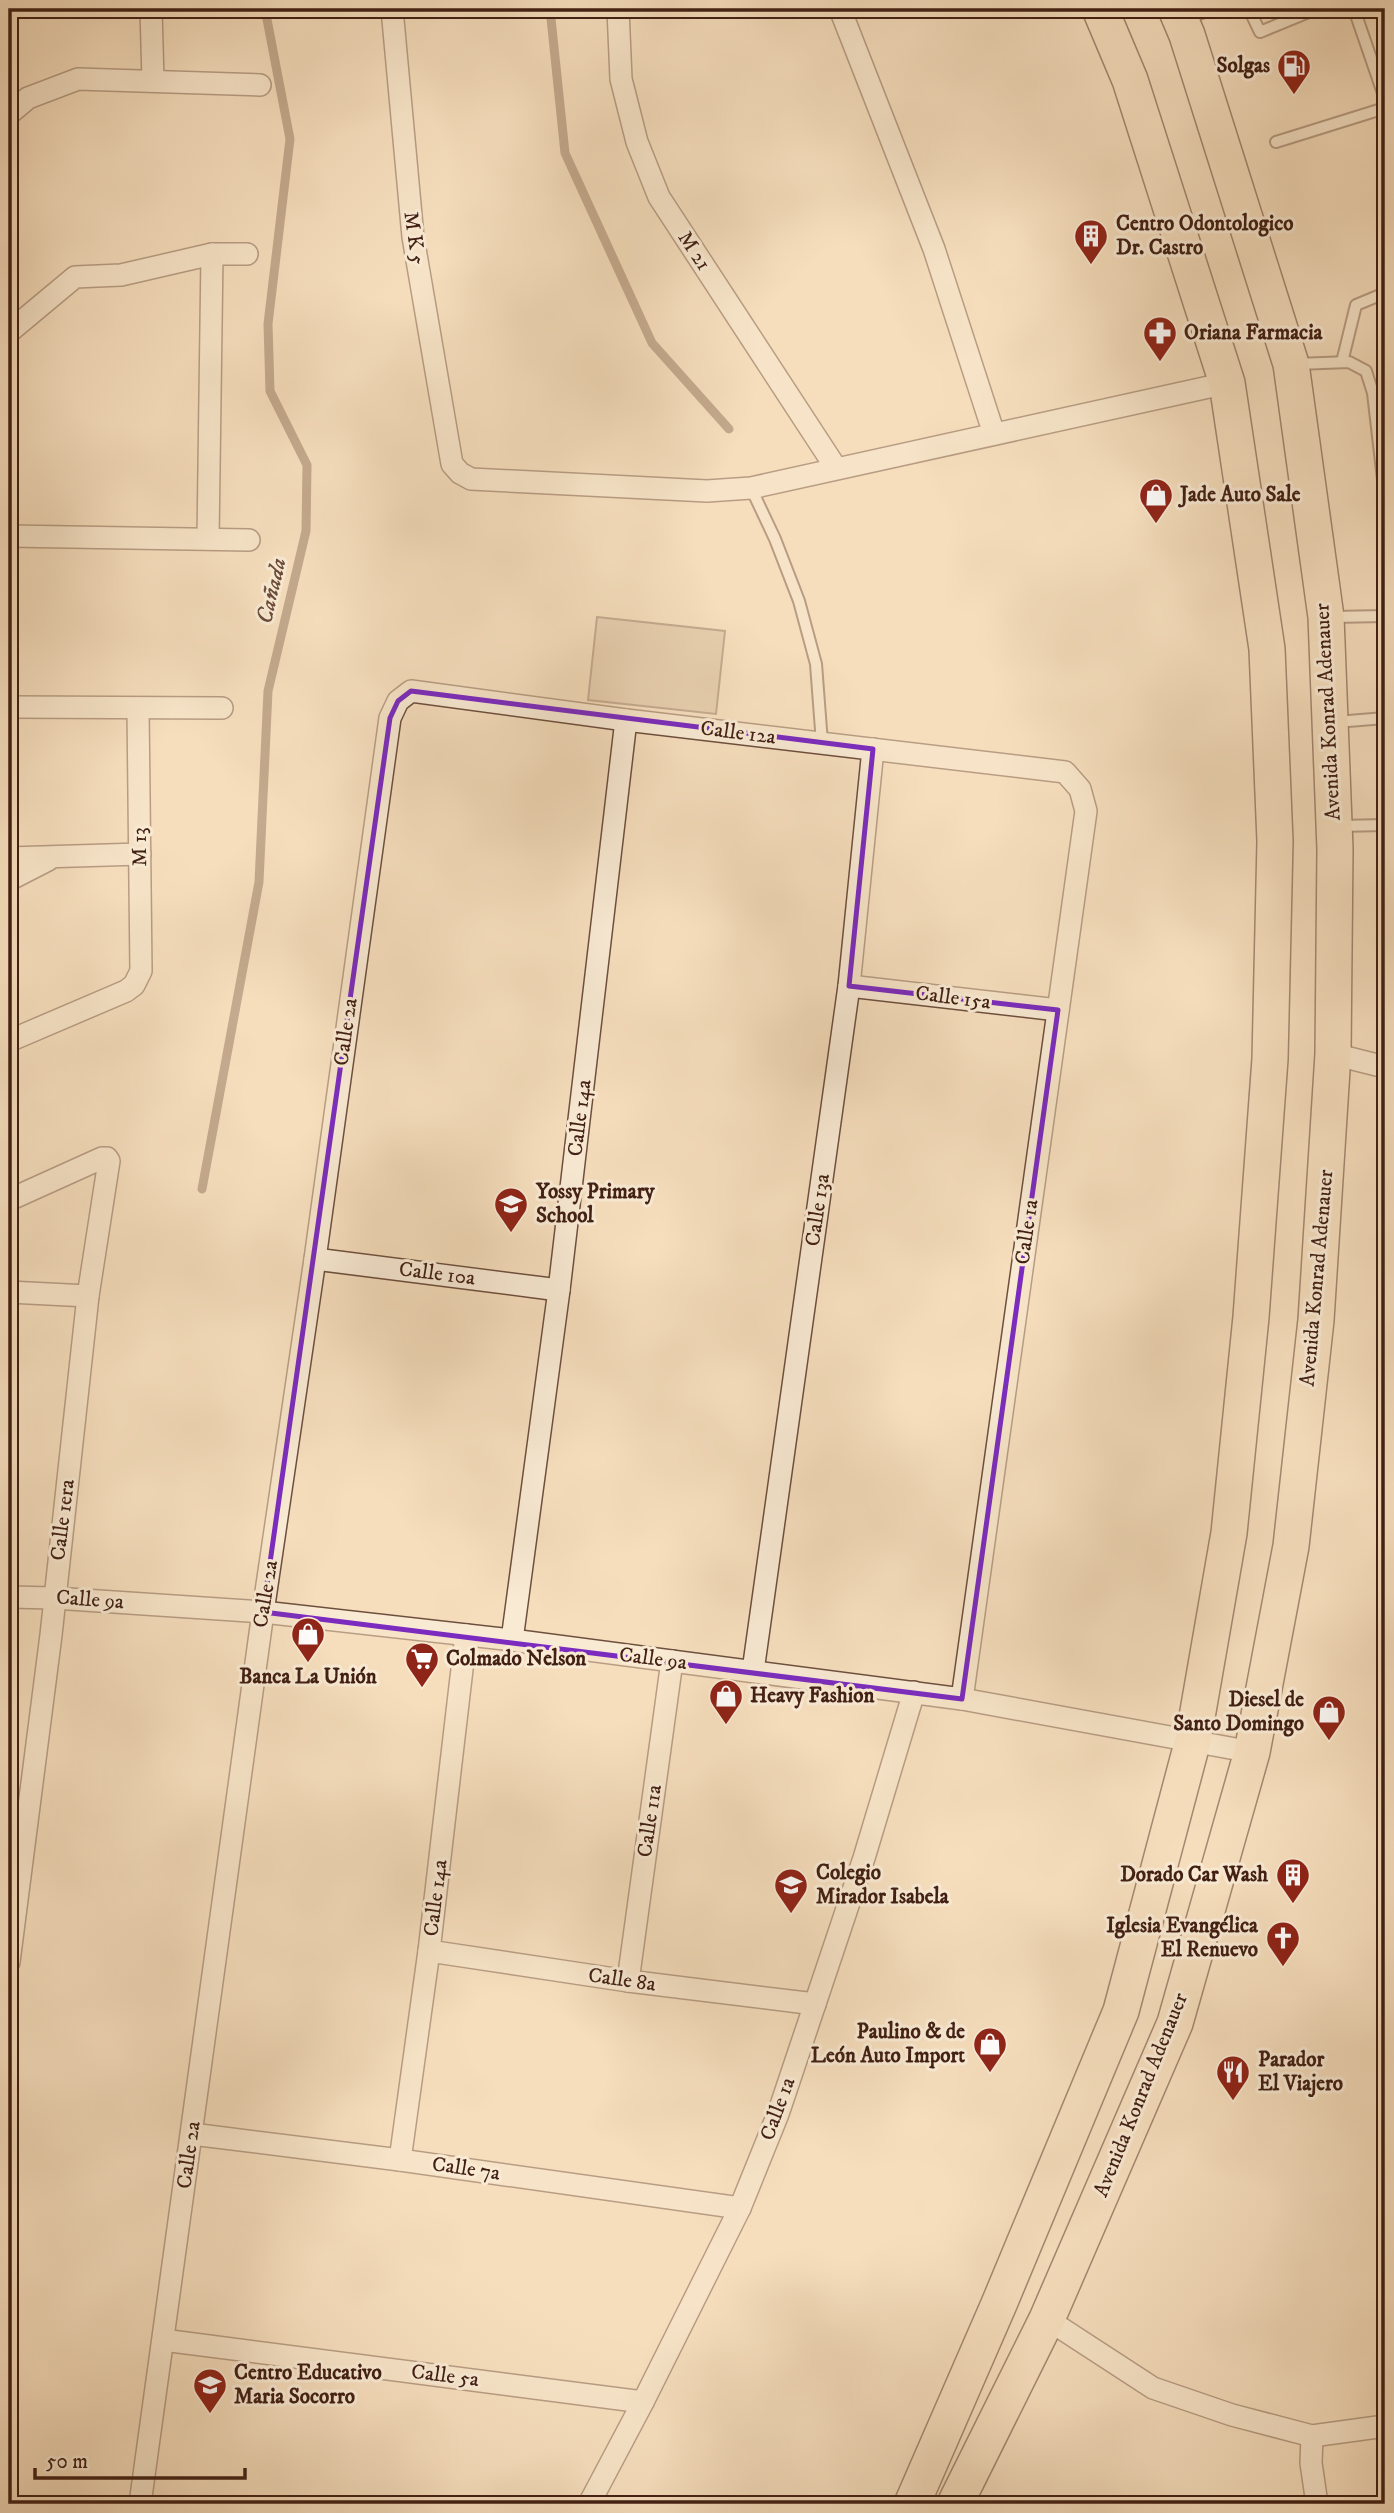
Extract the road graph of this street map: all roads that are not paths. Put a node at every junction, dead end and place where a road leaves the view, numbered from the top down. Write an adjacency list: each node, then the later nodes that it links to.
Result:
1 (150, 9): 10 (street)
2 (392, 9): 28 (street, M K 5)
3 (618, 9): 27 (street, M 21)
4 (840, 9): 26 (street)
5 (1249, 9): 6 (lane)
6 (1316, 9)
7 (1354, 9): 12 (lane)
8 (1109, 12): 22 (main road)
9 (1190, 13): 21 (main road, Avenida Konrad Adenauer)
10 (153, 82): 11 (street); 14 (street)
11 (260, 85)
12 (1385, 99)
13 (1385, 108): 15 (lane)
14 (9, 114)
15 (1276, 142)
16 (212, 254): 17 (street); 19 (street); 31 (street)
17 (247, 254)
18 (1385, 293): 20 (lane)
19 (9, 332)
20 (1342, 362): 21 (lane); 24 (lane)
21 (1291, 364): 34 (main road, Avenida Konrad Adenauer)
22 (1227, 383): 26 (street); 70 (main road)
23 (1385, 390): 24 (lane)
24 (1373, 393): 25 (lane)
25 (1382, 433): 29 (lane)
26 (994, 434): 27 (street)
27 (836, 468): 28 (street)
28 (751, 488): 42 (lane)
29 (1385, 497)
30 (9, 536): 31 (street)
31 (208, 539): 32 (street)
32 (249, 540)
33 (1385, 616): 34 (lane)
34 (1326, 617): 41 (main road, Avenida Konrad Adenauer)
35 (411, 691): 40 (street, Calle 12a); 57 (street, Calle 2a)
36 (9, 707): 37 (street)
37 (138, 708): 38 (street); 47 (street, M 13)
38 (222, 708)
39 (1385, 718): 41 (lane)
40 (626, 720): 42 (street, Calle 12a); 58 (street, Calle 14a)
41 (1329, 722): 46 (main road, Avenida Konrad Adenauer)
42 (822, 743): 43 (street, Calle 12a)
43 (873, 748): 44 (street, Calle 12a); 51 (street, Calle 13a)
44 (1065, 772): 52 (street, Calle 1a)
45 (1385, 825): 46 (lane)
46 (1334, 826): 54 (main road, Avenida Konrad Adenauer)
47 (140, 854): 48 (street); 53 (street, M 13)
48 (55, 857): 49 (street); 50 (street)
49 (9, 858)
50 (9, 880)
51 (849, 986): 52 (street, Calle 15a); 67 (street, Calle 13a)
52 (1058, 1010): 69 (street, Calle 1a)
53 (9, 1041)
54 (1333, 1054): 55 (street); 71 (main road, Avenida Konrad Adenauer)
55 (1385, 1067)
56 (9, 1200): 60 (street, Calle 1era)
57 (315, 1259): 58 (street, Calle 10a); 63 (street, Calle 2a)
58 (559, 1290): 65 (street, Calle 14a)
59 (9, 1292): 60 (street)
60 (88, 1296): 62 (street, Calle 1era)
61 (9, 1597): 62 (street, Calle 9a)
62 (54, 1598): 63 (street, Calle 9a); 72 (street, Calle 1era)
63 (263, 1612): 64 (street, Calle 9a); 77 (street, Calle 2a)
64 (466, 1634): 65 (street, Calle 9a); 73 (street, Calle 14a)
65 (512, 1640): 66 (street, Calle 9a)
66 (672, 1661): 67 (street, Calle 9a); 75 (street, Calle 11a)
67 (753, 1671): 68 (street, Calle 9a)
68 (914, 1692): 69 (street, Calle 9a); 76 (street, Calle 1a)
69 (962, 1699): 70 (street, Calle 9a)
70 (1193, 1740): 71 (street, Calle 9a); 87 (main road)
71 (1252, 1752): 80 (main road, Avenida Konrad Adenauer)
72 (15, 1875): 74 (street, Calle 1era)
73 (429, 1951): 75 (street, Calle 8a); 78 (street, Calle 14a)
74 (9, 1962)
75 (628, 1981): 76 (street, Calle 8a)
76 (816, 2004): 79 (street, Calle 1a)
77 (192, 2134): 78 (street, Calle 7a); 81 (street, Calle 2a)
78 (400, 2160): 79 (street, Calle 7a)
79 (740, 2208): 82 (street, Calle 1a)
80 (1047, 2319): 84 (street); 88 (main road, Avenida Konrad Adenauer)
81 (163, 2340): 82 (street, Calle 5a); 85 (street, Calle 2a)
82 (643, 2402): 86 (street, Calle 1a)
83 (1385, 2426): 84 (street)
84 (1311, 2436): 89 (street)
85 (140, 2504)
86 (589, 2504)
87 (912, 2504)
88 (955, 2504)
89 (1317, 2504)

